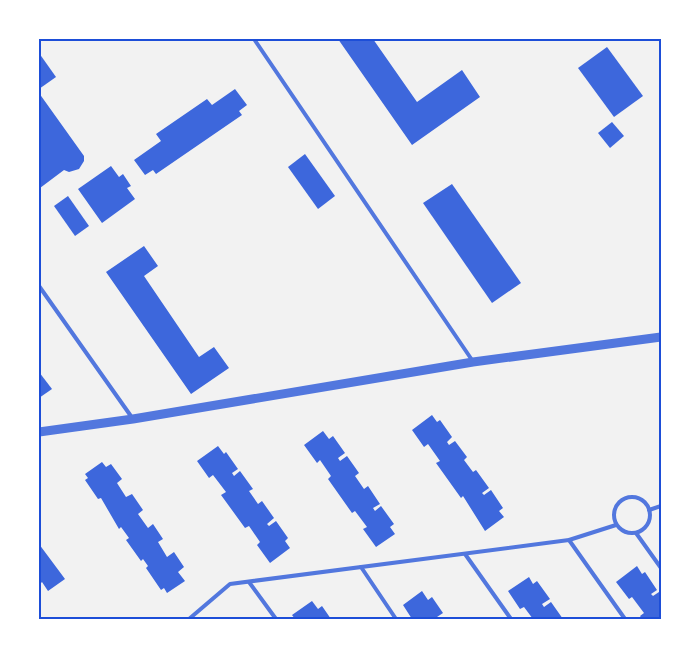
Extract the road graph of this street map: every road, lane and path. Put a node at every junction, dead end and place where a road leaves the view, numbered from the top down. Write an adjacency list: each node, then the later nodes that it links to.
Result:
1 (254, 39): 4 (lane)
2 (39, 286): 5 (lane)
3 (661, 337): 4 (street)
4 (473, 362): 5 (street)
5 (133, 418): 6 (street)
6 (39, 432)
7 (661, 506): 8 (lane)
8 (649, 510): 9 (lane); 10 (lane)
9 (616, 525): 10 (lane); 11 (lane)
10 (636, 533): 14 (lane)
11 (569, 540): 12 (lane); 20 (lane)
12 (465, 554): 13 (lane); 19 (lane)
13 (361, 567): 15 (lane); 18 (lane)
14 (661, 568)
15 (250, 582): 16 (lane); 17 (lane)
16 (189, 619)
17 (276, 619)
18 (396, 619)
19 (511, 619)
20 (625, 619)

